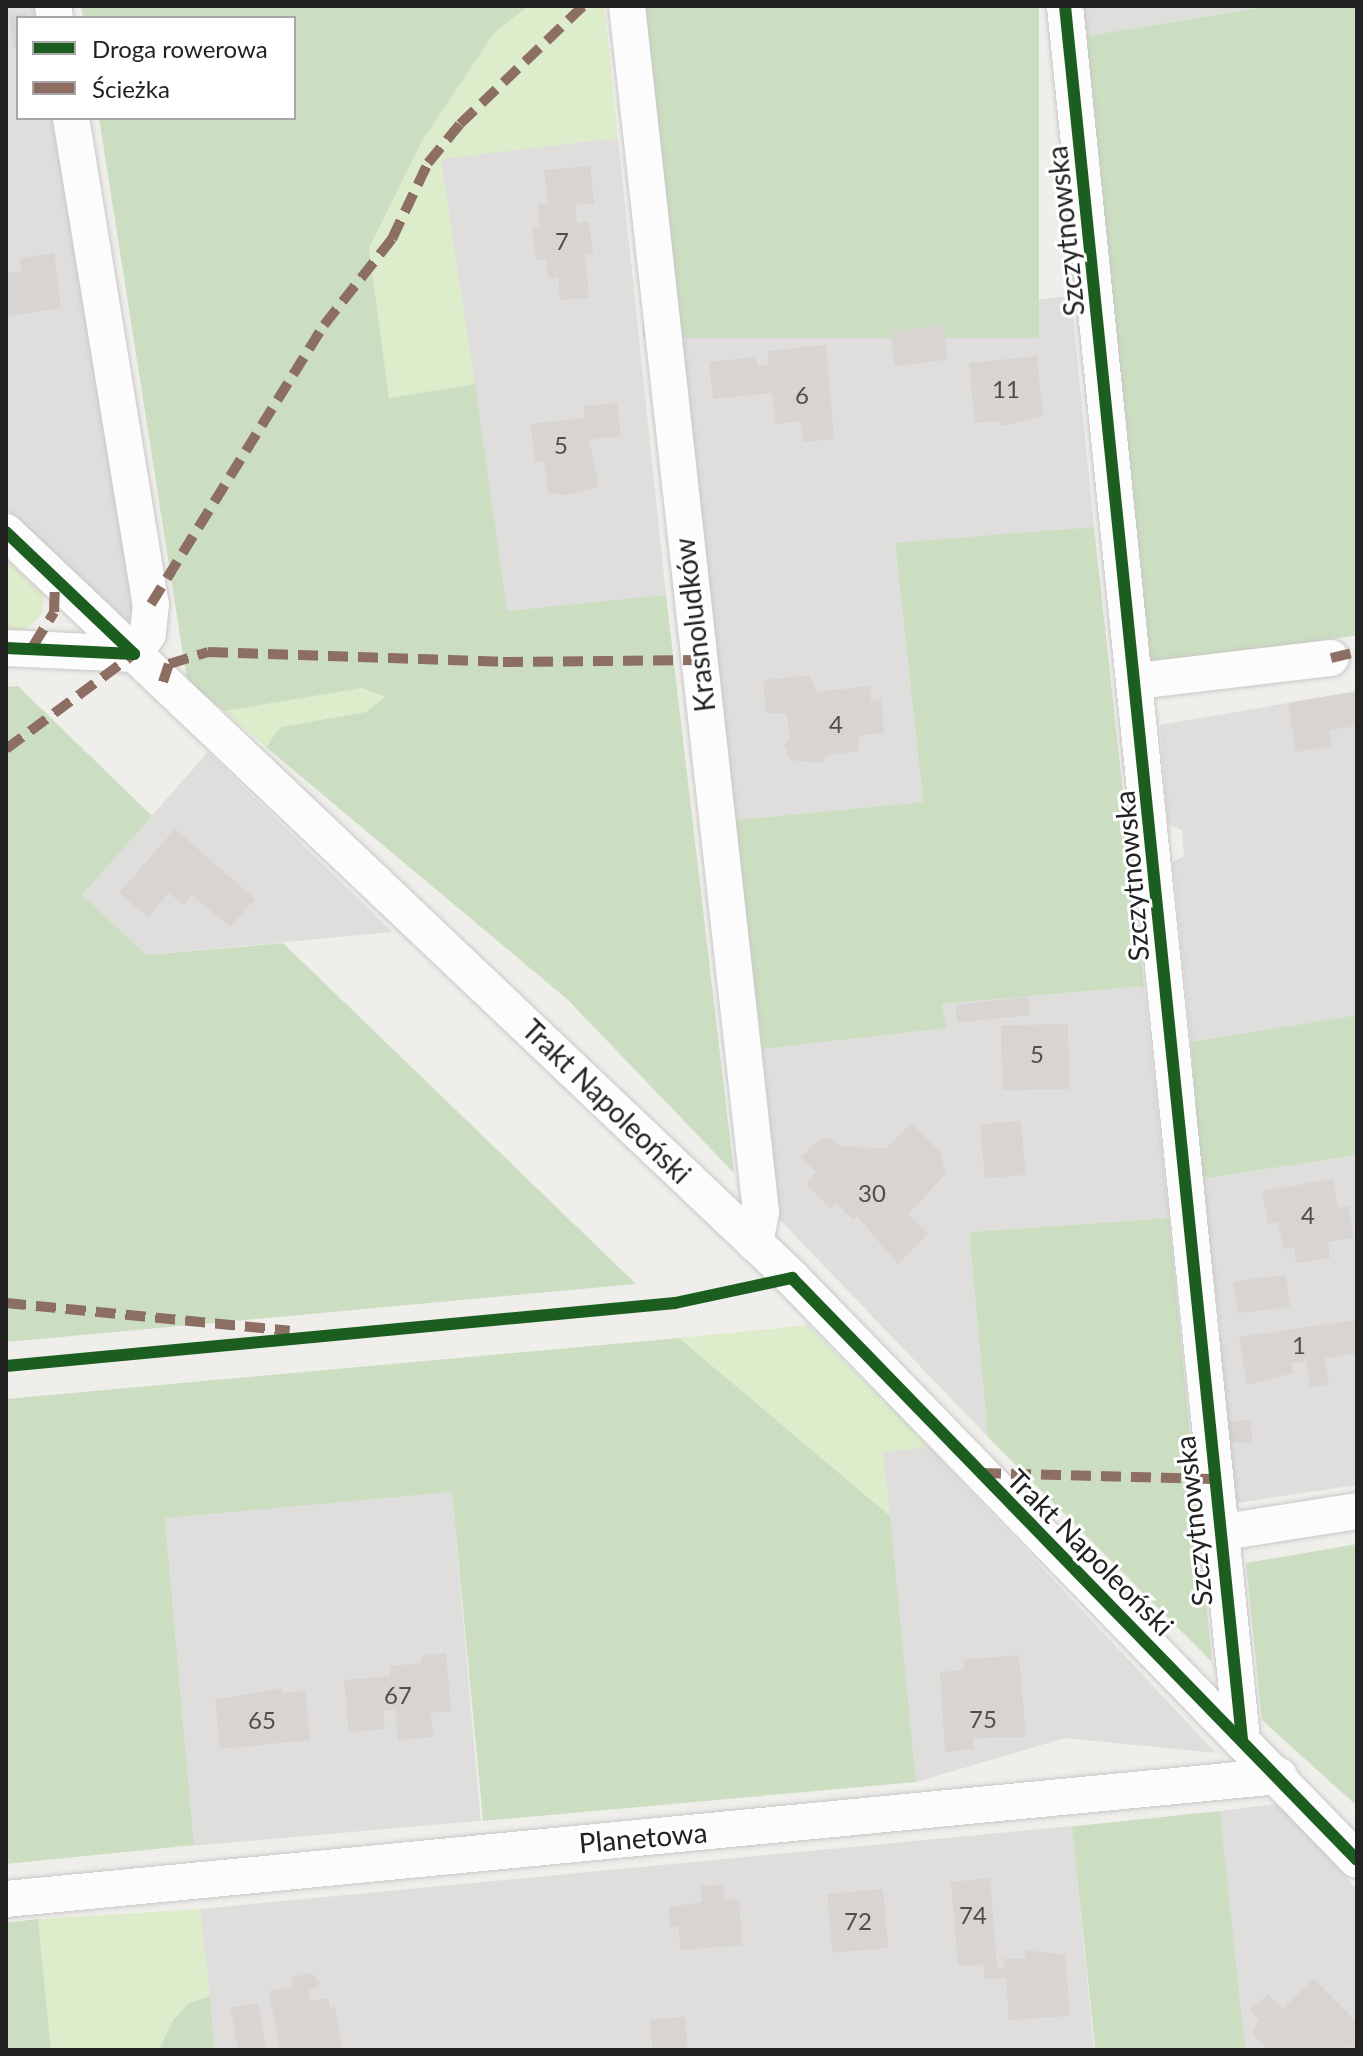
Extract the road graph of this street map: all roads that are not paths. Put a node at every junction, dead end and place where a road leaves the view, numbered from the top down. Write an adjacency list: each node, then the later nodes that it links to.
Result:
1 (627, 6): 9 (street, Krasnoludków)
2 (1065, 6): 8 (street, Szczytnowska)
3 (71, 120): 6 (street)
4 (6, 532): 6 (street, Trakt Napoleoński)
5 (6, 648): 6 (street)
6 (134, 654): 9 (street, Trakt Napoleoński)
7 (1331, 658): 8 (street)
8 (1137, 681): 11 (street, Szczytnowska)
9 (755, 1243): 12 (street, Trakt Napoleoński)
10 (1357, 1511): 11 (street)
11 (1218, 1533): 12 (street, Szczytnowska)
12 (1242, 1741): 13 (street, Trakt Napoleoński)
13 (1279, 1776): 14 (street, Trakt Napoleoński); 15 (street, Planetowa)
14 (1357, 1860)
15 (6, 1899)

